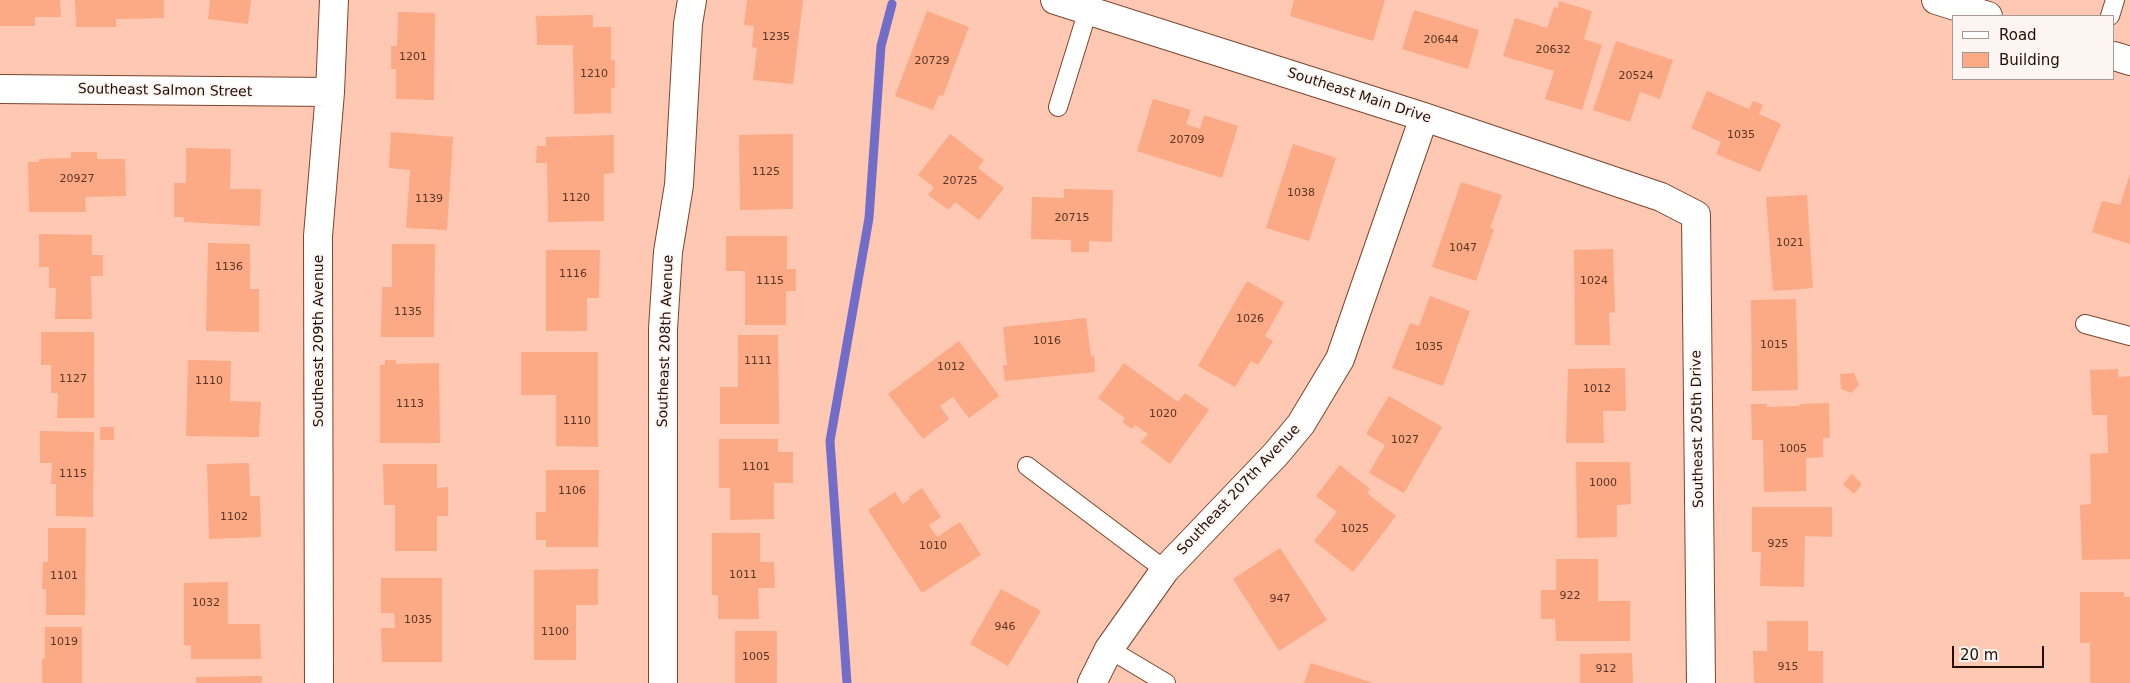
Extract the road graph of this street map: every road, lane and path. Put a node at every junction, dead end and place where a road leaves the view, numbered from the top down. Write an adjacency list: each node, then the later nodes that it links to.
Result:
1 (334, 0): 12 (street, Southeast 209th Avenue)
2 (692, 0): 22 (street, Southeast 208th Avenue)
3 (1055, 0): 6 (street, Southeast Main Drive)
4 (1936, 0): 7 (street)
5 (2115, 0): 8 (lane)
6 (1088, 10): 13 (lane); 14 (street, Southeast Main Drive)
7 (1985, 15)
8 (2110, 15)
9 (2115, 56): 10 (street)
10 (2130, 61)
11 (0, 89): 12 (street, Southeast Salmon Street)
12 (330, 92): 21 (street, Southeast 209th Avenue)
13 (1058, 107)
14 (1424, 116): 15 (street, Southeast Main Drive); 19 (street, Southeast 207th Avenue)
15 (1661, 197): 25 (street, Southeast 205th Drive)
16 (2085, 324): 17 (lane)
17 (2130, 336)
18 (1026, 466): 19 (lane)
19 (1165, 570): 20 (street, Southeast 207th Avenue)
20 (1109, 649): 23 (street, Southeast 207th Avenue); 24 (lane)
21 (319, 683)
22 (662, 683)
23 (1092, 683)
24 (1166, 683)
25 (1701, 683)

